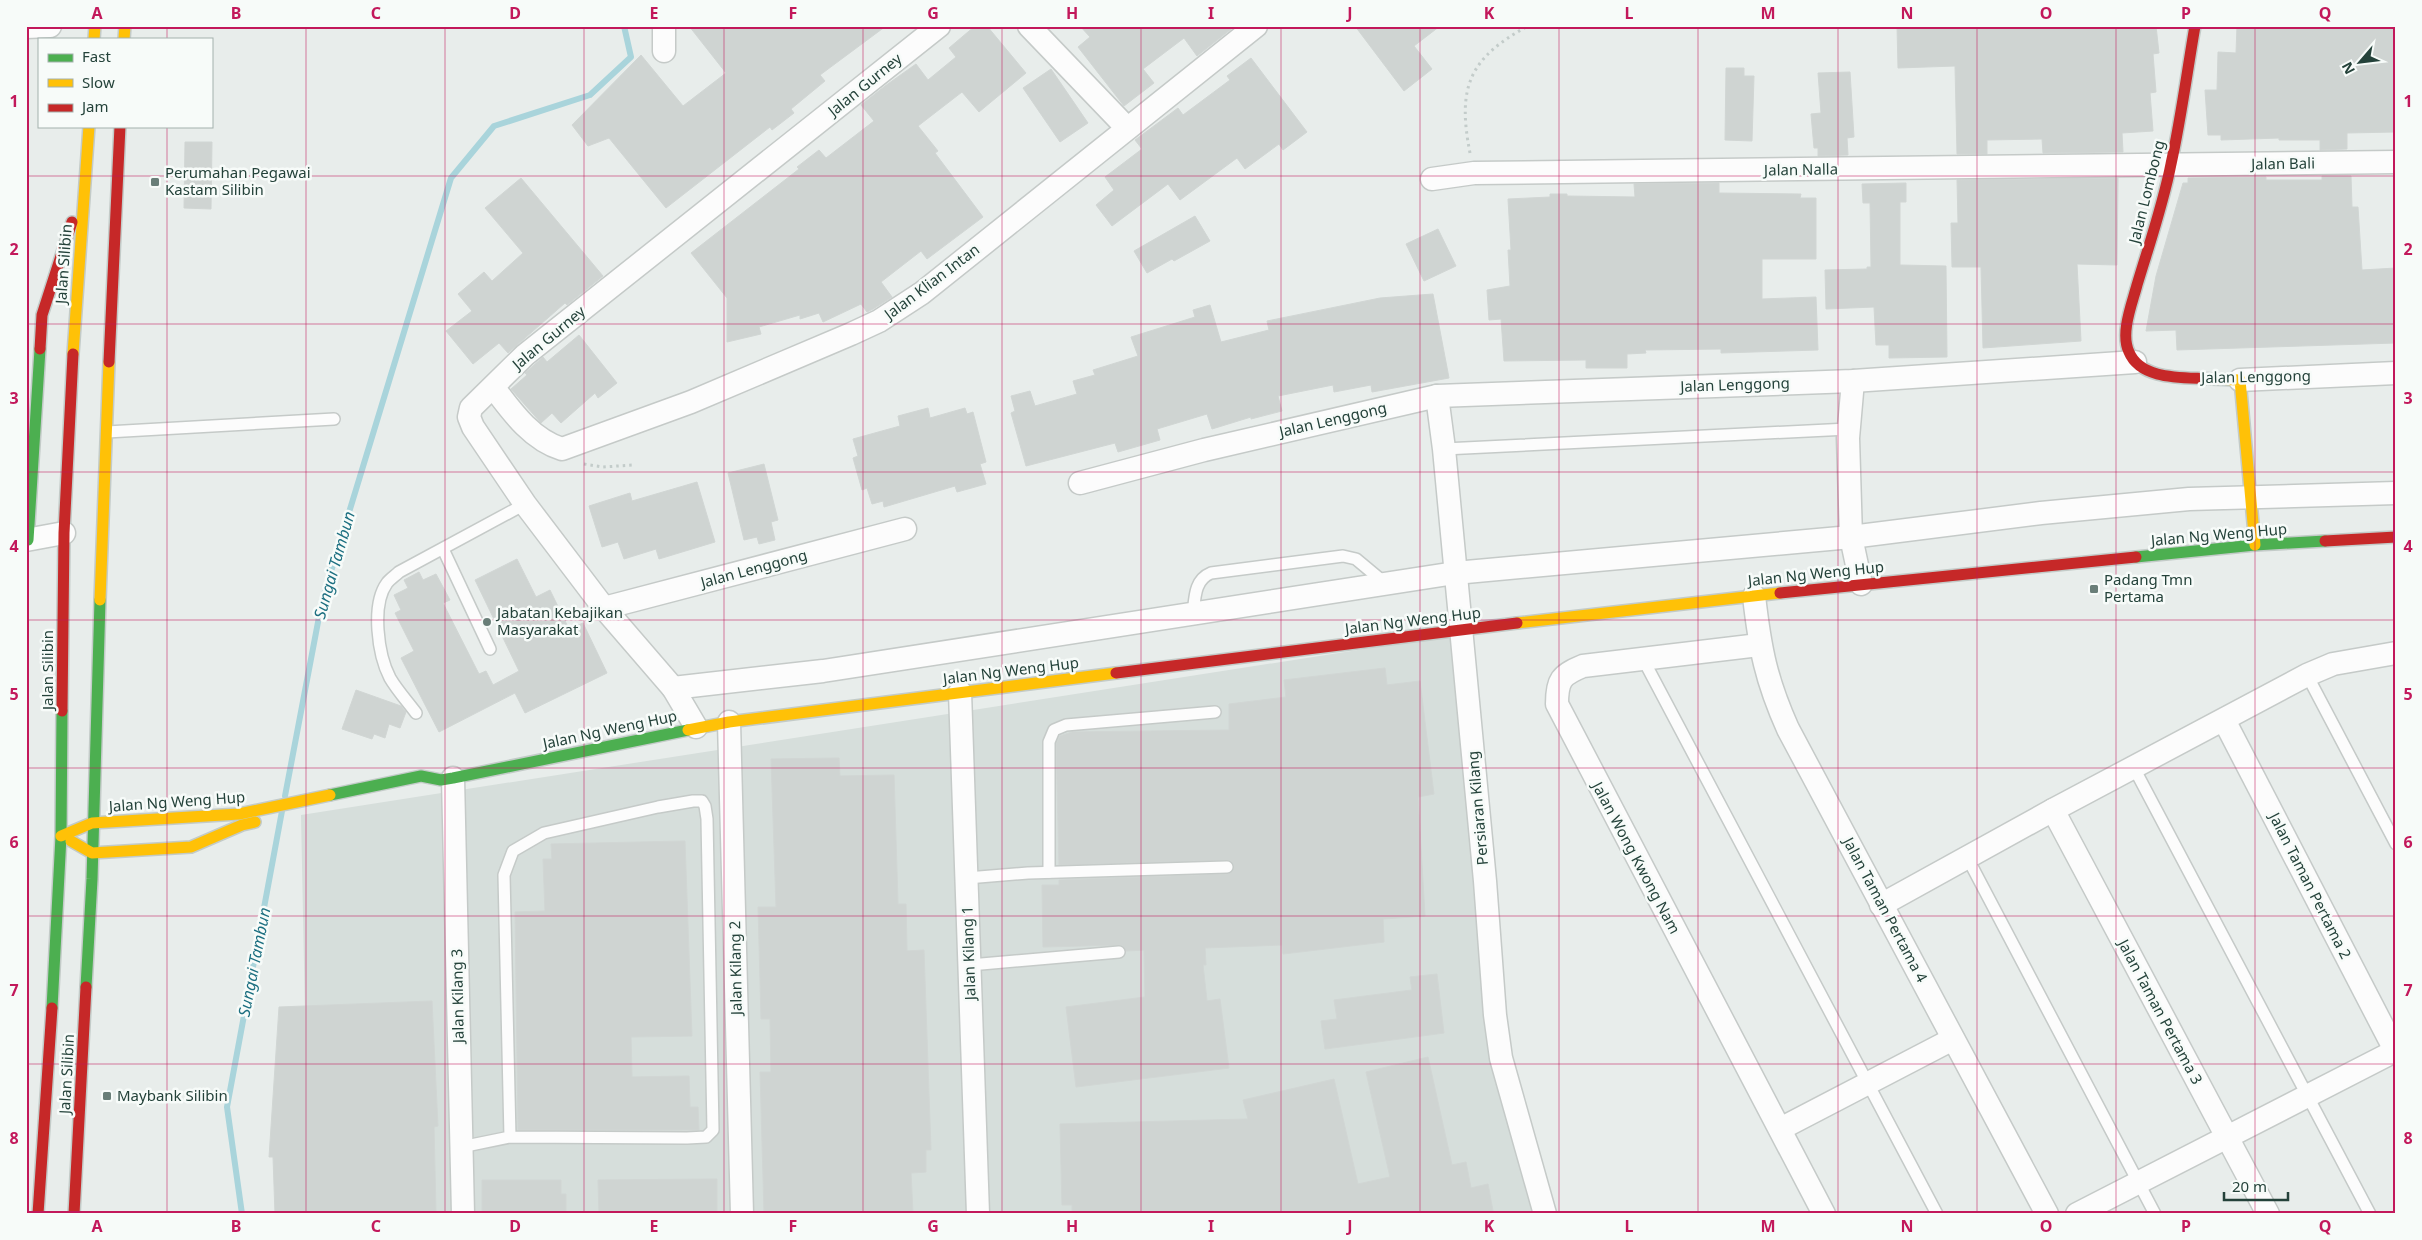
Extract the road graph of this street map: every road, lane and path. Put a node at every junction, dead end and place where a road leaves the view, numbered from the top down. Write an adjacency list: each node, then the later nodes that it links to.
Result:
1 (664, 26): 7 (street)
2 (939, 26): 20 (street, Jalan Gurney)
3 (1028, 26): 10 (street)
4 (1256, 26): 10 (street, Jalan Klian Intan)
5 (1528, 26): 13 (path)
6 (2195, 26): 12 (main road, Jalan Lombong)
7 (664, 51)
8 (89, 128): 15 (main road, Jalan Silibin)
9 (120, 128): 24 (main road, Jalan Silibin)
10 (1126, 128): 25 (street, Jalan Klian Intan)
11 (2396, 162): 12 (street, Jalan Bali)
12 (2171, 166): 13 (street, Jalan Nalla); 16 (main road, Jalan Lombong)
13 (1474, 173): 14 (street, Jalan Nalla)
14 (1432, 179)
15 (85, 186): 34 (main road, Jalan Silibin); 38 (main road)
16 (2135, 362): 18 (street, Jalan Lenggong); 19 (main road, Jalan Lenggong)
17 (2396, 373): 19 (street, Jalan Lenggong)
18 (1852, 380): 21 (street, Jalan Lenggong); 23 (street)
19 (2240, 380): 32 (main road)
20 (494, 388): 25 (street); 33 (street, Jalan Gurney)
21 (1437, 396): 26 (street, Persiaran Kilang); 30 (street, Jalan Lenggong)
22 (334, 419): 24 (lane)
23 (1848, 429): 26 (lane); 36 (street)
24 (107, 432): 27 (main road, Jalan Silibin)
25 (562, 449): 29 (path)
26 (1444, 449): 41 (street, Persiaran Kilang)
27 (106, 450): 28 (main road); 67 (main road, Jalan Silibin)
28 (93, 465)
29 (633, 465)
30 (1080, 483)
31 (2396, 493): 32 (street)
32 (2249, 496): 36 (street); 39 (main road)
33 (525, 504): 40 (lane); 45 (street, Jalan Gurney)
34 (71, 529): 38 (street); 68 (main road, Jalan Silibin)
35 (905, 529): 45 (street, Jalan Lenggong)
36 (1851, 537): 41 (street); 43 (street)
37 (2396, 537): 39 (main road, Jalan Ng Weng Hup)
38 (27, 546)
39 (2256, 546): 43 (main road, Jalan Ng Weng Hup)
40 (443, 549): 49 (lane); 56 (lane)
41 (1455, 573): 42 (street); 47 (street, Persiaran Kilang)
42 (1386, 584): 46 (street); 46 (lane)
43 (1861, 584): 44 (main road, Jalan Ng Weng Hup)
44 (1754, 596): 47 (main road, Jalan Ng Weng Hup); 48 (street, Jalan Taman Pertama 4)
45 (604, 608): 53 (street, Jalan Gurney)
46 (1193, 615): 53 (street)
47 (1460, 630): 54 (main road, Jalan Ng Weng Hup); 92 (street, Persiaran Kilang)
48 (1759, 645): 51 (street, Jalan Wong Kwong Nam); 75 (street, Jalan Taman Pertama 4)
49 (490, 649)
50 (2396, 653): 52 (street)
51 (1643, 659): 80 (lane); 82 (street, Jalan Wong Kwong Nam)
52 (2307, 675): 57 (street); 69 (lane)
53 (673, 688): 59 (street, Jalan Gurney)
54 (960, 692): 58 (main road, Jalan Ng Weng Hup); 74 (street, Jalan Kilang 1)
55 (1215, 712): 73 (lane)
56 (416, 713)
57 (2224, 720): 60 (street); 79 (street, Jalan Taman Pertama 2)
58 (729, 722): 59 (main road, Jalan Ng Weng Hup); 90 (street, Jalan Kilang 2)
59 (696, 727): 61 (main road, Jalan Ng Weng Hup)
60 (2134, 768): 65 (street); 81 (lane)
61 (447, 779): 62 (main road, Jalan Ng Weng Hup); 64 (main road, Jalan Ng Weng Hup); 85 (street, Jalan Kilang 3)
62 (424, 789)
63 (380, 797): 64 (main road, Jalan Ng Weng Hup)
64 (334, 800): 66 (main road, Jalan Ng Weng Hup)
65 (2052, 810): 71 (street); 84 (street, Jalan Taman Pertama 3)
66 (241, 820): 67 (main road, Jalan Ng Weng Hup); 70 (main road, Jalan Ng Weng Hup)
67 (92, 824): 68 (main road, Jalan Ng Weng Hup); 70 (main road, Jalan Silibin)
68 (61, 836): 70 (main road); 87 (main road, Jalan Silibin)
69 (2396, 844)
70 (92, 853): 88 (main road, Jalan Silibin)
71 (1966, 857): 75 (street); 86 (lane)
72 (1227, 866): 73 (lane)
73 (1049, 872): 74 (lane)
74 (967, 878): 77 (street, Jalan Kilang 1)
75 (1882, 904): 78 (street, Jalan Taman Pertama 4)
76 (1119, 952): 77 (lane)
77 (970, 965): 91 (street, Jalan Kilang 1)
78 (1953, 1038): 80 (street); 95 (street, Jalan Taman Pertama 4)
79 (2395, 1051): 81 (street)
80 (1869, 1084): 82 (street); 94 (lane)
81 (2306, 1095): 84 (street); 99 (lane)
82 (1780, 1129): 93 (street, Jalan Wong Kwong Nam)
83 (510, 1137): 83 (lane); 85 (lane)
84 (2228, 1138): 86 (street); 98 (street, Jalan Taman Pertama 3)
85 (461, 1147): 89 (street, Jalan Kilang 3)
86 (2138, 1182): 96 (street); 97 (lane)
87 (38, 1214)
88 (74, 1214)
89 (463, 1214)
90 (742, 1214)
91 (978, 1214)
92 (1545, 1214)
93 (1824, 1214)
94 (1937, 1214)
95 (2047, 1214)
96 (2077, 1214)
97 (2155, 1214)
98 (2268, 1214)
99 (2370, 1214)

